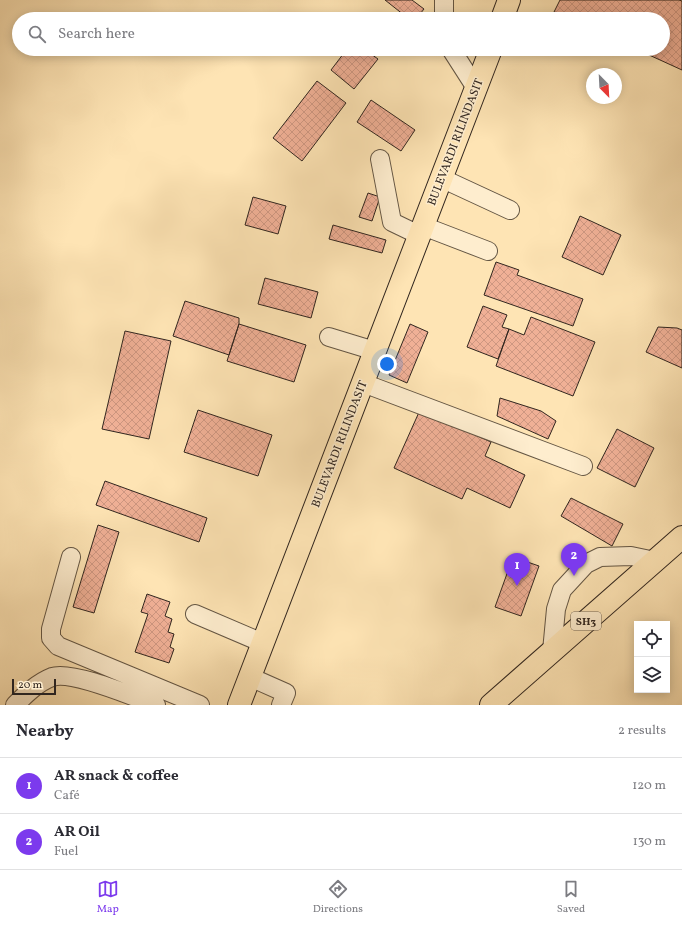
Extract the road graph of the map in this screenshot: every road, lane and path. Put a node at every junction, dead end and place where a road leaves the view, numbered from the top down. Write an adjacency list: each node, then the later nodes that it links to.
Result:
1 (444, 0): 3 (street)
2 (509, 0): 4 (main road)
3 (444, 12)
4 (505, 12)
5 (456, 56): 7 (street)
6 (488, 56): 7 (main road, BULEVARDI RILINDASIT)
7 (476, 88): 9 (main road, BULEVARDI RILINDASIT)
8 (380, 159): 11 (street)
9 (441, 178): 10 (street); 11 (main road, BULEVARDI RILINDASIT)
10 (510, 210)
11 (421, 230): 12 (street); 14 (main road, BULEVARDI RILINDASIT)
12 (488, 251)
13 (328, 337): 14 (street)
14 (375, 351): 15 (main road, BULEVARDI RILINDASIT)
15 (363, 383): 16 (street); 21 (main road, BULEVARDI RILINDASIT)
16 (583, 466)
17 (682, 537): 19 (main road, SH3)
18 (71, 557): 26 (street)
19 (655, 561): 22 (main road, SH3); 22 (street)
20 (195, 614): 21 (street)
21 (263, 644): 23 (main road, BULEVARDI RILINDASIT)
22 (552, 651): 29 (main road, SH3)
23 (250, 677): 27 (main road, BULEVARDI RILINDASIT); 28 (street)
24 (15, 705): 25 (street)
25 (156, 705)
26 (200, 705)
27 (240, 705)
28 (281, 705)
29 (491, 705)

